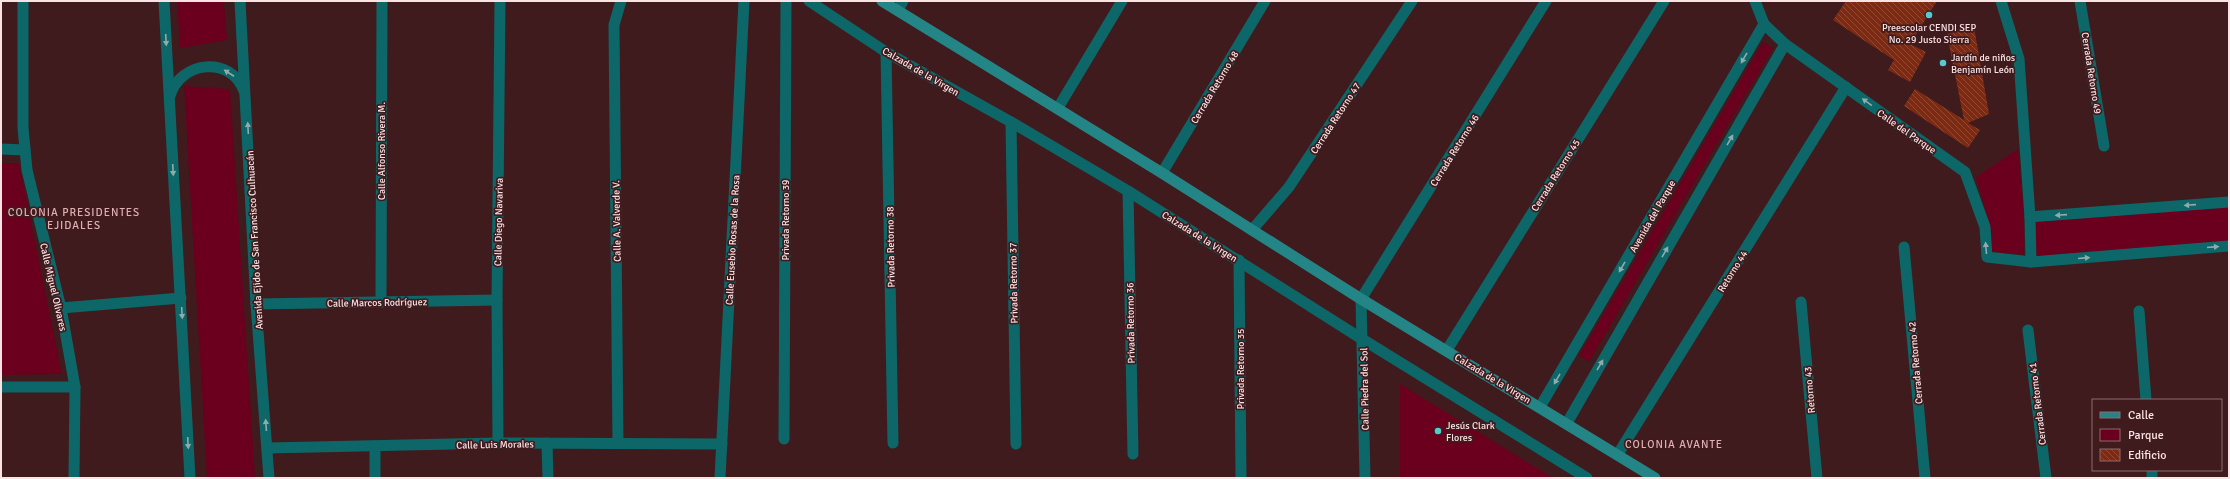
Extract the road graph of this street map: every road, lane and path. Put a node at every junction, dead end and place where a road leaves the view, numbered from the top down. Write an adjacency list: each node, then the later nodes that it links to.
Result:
1 (23, 1): 30 (street, Calle Miguel Olivares)
2 (164, 1): 26 (street, one-way to 26)
3 (240, 1): 24 (street, Avenida Ejido de San Francisco Culhuacán)
4 (382, 1): 43 (street, Calle Alfonso Rivera M.)
5 (500, 1): 42 (street, Calle Diego Navariva)
6 (621, 1): 59 (street, Calle A. Valverde V.)
7 (744, 1): 61 (street, Calle Eusebio Rosas de la Rosa)
8 (786, 1): 56 (street, Privada Retorno 39)
9 (809, 1): 22 (street, Calzada de la Virgen)
10 (882, 1): 19 (main road, Calzada de la Virgen)
11 (1122, 1): 25 (street)
12 (1265, 1): 31 (street, Cerrada Retorno 48)
13 (1412, 1): 35 (street, Cerrada Retorno 47)
14 (1546, 1): 41 (street, Cerrada Retorno 46)
15 (1664, 1): 50 (street, Cerrada Retorno 45)
16 (1755, 1): 20 (street, Calle del Parque)
17 (2001, 1): 34 (street)
18 (2080, 1): 28 (street, Cerrada Retorno 49)
19 (900, 5): 25 (main road, Calzada de la Virgen)
20 (1764, 24): 21 (street, Calle del Parque); 54 (street, Avenida del Parque, one-way to 54)
21 (1785, 44): 23 (street, Calle del Parque); 55 (street, one-way to 21)
22 (886, 52): 27 (street, Calzada de la Virgen); 60 (street, Privada Retorno 38)
23 (1846, 87): 39 (street, Calle del Parque, one-way to 23); 66 (street, Retorno 44)
24 (247, 105): 26 (street, one-way to 26); 45 (street, Avenida Ejido de San Francisco Culhuacán, one-way to 24)
25 (1058, 108): 31 (main road, Calzada de la Virgen)
26 (170, 110): 40 (street, one-way to 40)
27 (1011, 122): 32 (street, Calzada de la Virgen); 62 (street, Privada Retorno 37)
28 (2104, 146)
29 (1, 149): 30 (street)
30 (25, 150): 46 (street, Calle Miguel Olivares)
31 (1162, 173): 35 (main road, Calzada de la Virgen)
32 (1128, 191): 38 (street, Calzada de la Virgen); 65 (street, Privada Retorno 36)
33 (2229, 202): 34 (street, one-way to 34)
34 (2030, 217): 39 (street)
35 (1252, 230): 41 (main road, Calzada de la Virgen)
36 (2229, 246): 39 (street, Calle del Parque, one-way to 36)
37 (1904, 248): 78 (street, Cerrada Retorno 42)
38 (1239, 260): 49 (street, Calzada de la Virgen); 73 (street, Privada Retorno 35)
39 (2031, 262)
40 (181, 298): 46 (street); 68 (street, one-way to 68)
41 (1361, 299): 49 (street, Calle Piedra del Sol); 50 (main road, Calzada de la Virgen)
42 (497, 300): 43 (street, Calle Marcos Rodríguez); 57 (street, Calle Diego Navariva)
43 (381, 301): 45 (street, Calle Marcos Rodríguez)
44 (1801, 302): 77 (street, Retorno 43)
45 (256, 304): 64 (street, Avenida Ejido de San Francisco Culhuacán, one-way to 45)
46 (60, 308): 52 (street, Calle Miguel Olivares)
47 (2139, 311): 53 (street)
48 (2028, 330): 79 (street, Cerrada Retorno 41)
49 (1362, 340): 74 (street, Calle Piedra del Sol); 75 (street, Calzada de la Virgen)
50 (1447, 350): 54 (main road, Calzada de la Virgen)
51 (1, 386): 52 (street)
52 (75, 387): 67 (street, Calle Miguel Olivares)
53 (2146, 399)
54 (1540, 407): 55 (main road, Calzada de la Virgen)
55 (1567, 423): 66 (main road, Calzada de la Virgen)
56 (784, 439)
57 (498, 443): 58 (street, Calle Luis Morales); 63 (street, Calle Luis Morales)
58 (547, 443): 59 (street, Calle Luis Morales); 71 (street)
59 (618, 443): 61 (street, Calle Luis Morales)
60 (893, 443)
61 (722, 444): 72 (street, Calle Eusebio Rosas de la Rosa)
62 (1016, 444)
63 (375, 446): 64 (street, Calle Luis Morales); 70 (street)
64 (268, 448): 69 (street, Avenida Ejido de San Francisco Culhuacán)
65 (1133, 454)
66 (1618, 454): 76 (main road, Calzada de la Virgen)
67 (74, 478)
68 (190, 478)
69 (269, 478)
70 (375, 478)
71 (548, 478)
72 (720, 478)
73 (1240, 478)
74 (1365, 478)
75 (1587, 478)
76 (1655, 478)
77 (1817, 478)
78 (1925, 478)
79 (2046, 478)

